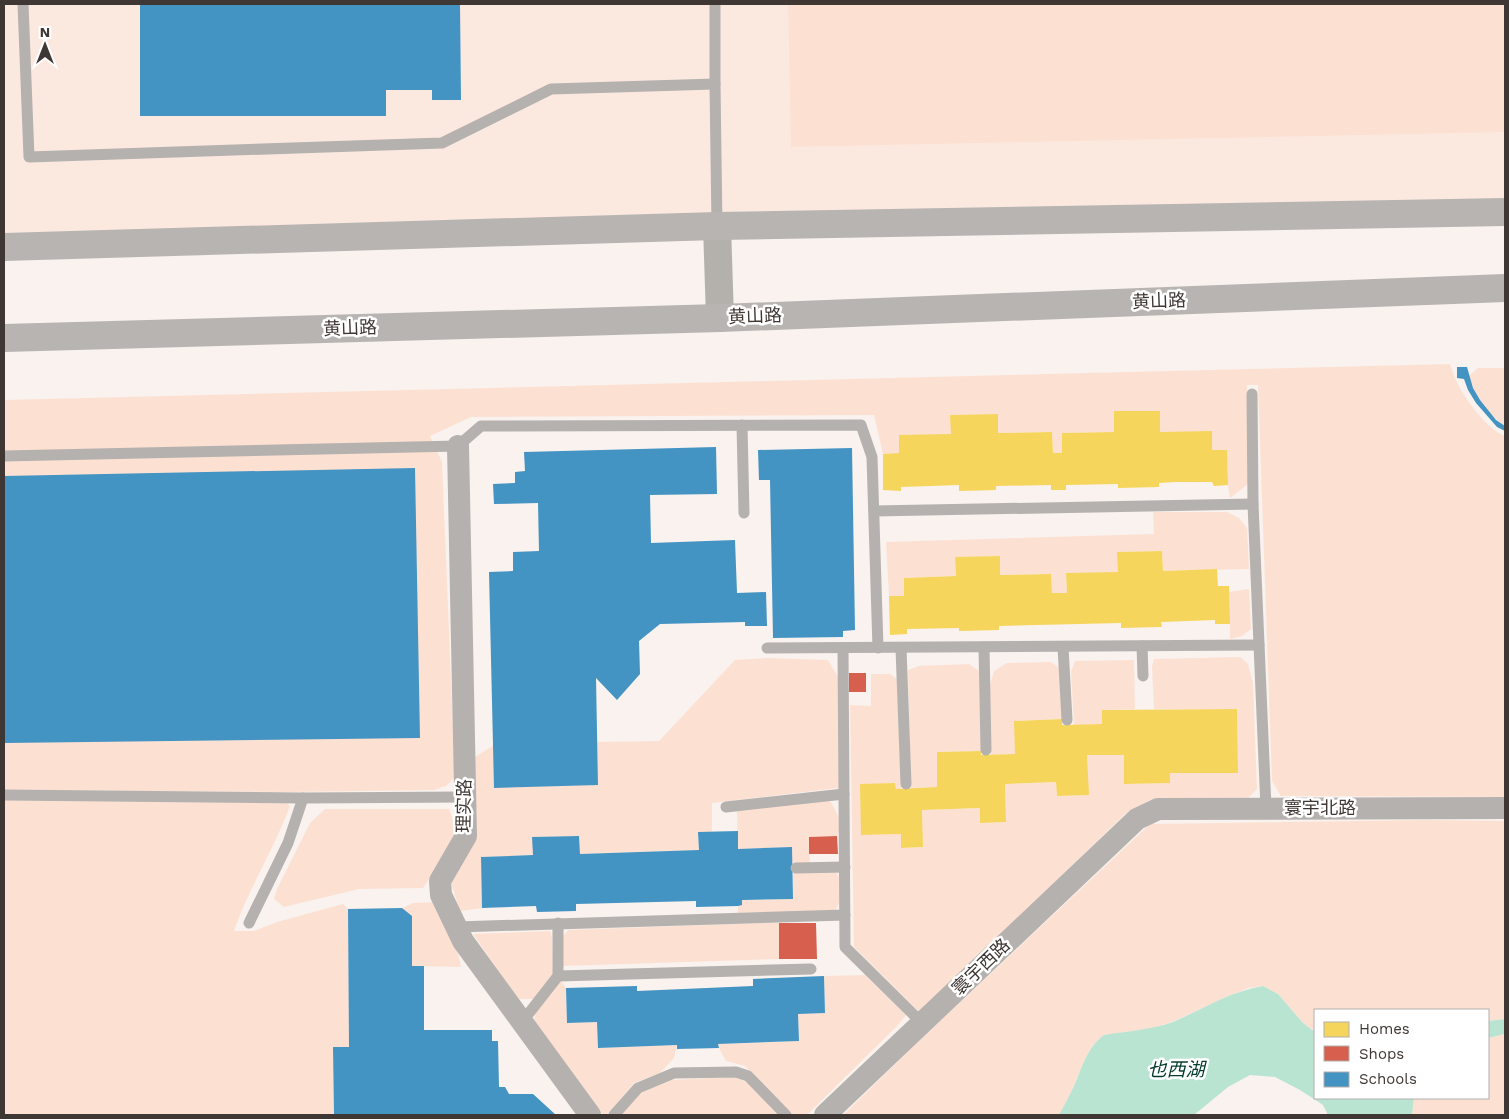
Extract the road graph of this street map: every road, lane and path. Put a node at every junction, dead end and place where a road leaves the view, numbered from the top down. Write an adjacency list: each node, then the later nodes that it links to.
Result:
1 (23, 4): 3 (lane)
2 (715, 4): 3 (lane)
3 (715, 84): 5 (lane)
4 (1505, 212): 5 (main road)
5 (717, 226): 6 (main road); 8 (main road)
6 (4, 247)
7 (1505, 288): 8 (main road, 黄山路)
8 (720, 318): 9 (main road, 黄山路)
9 (4, 338)
10 (1252, 394): 14 (lane)
11 (742, 425): 12 (lane); 15 (lane); 16 (lane)
12 (458, 446): 13 (lane); 32 (street, 理实路)
13 (4, 456)
14 (1254, 504): 15 (lane); 17 (lane)
15 (874, 511): 23 (lane)
16 (744, 513)
17 (1259, 645): 18 (lane); 34 (lane)
18 (1142, 646): 20 (lane); 25 (lane)
19 (984, 647): 20 (lane); 24 (lane); 27 (lane)
20 (1063, 647): 26 (lane)
21 (767, 648): 22 (lane)
22 (843, 648): 23 (lane); 29 (lane)
23 (878, 648): 24 (lane)
24 (900, 648): 28 (lane)
25 (1143, 676)
26 (1067, 720)
27 (986, 750)
28 (906, 784)
29 (844, 794): 33 (lane); 37 (lane)
30 (4, 795): 31 (lane)
31 (303, 798): 32 (lane); 40 (lane)
32 (465, 798): 42 (street, 理实路)
33 (726, 807)
34 (1266, 808): 35 (street, 寰宇北路); 36 (street, 寰宇北路)
35 (1505, 808)
36 (1137, 819): 46 (street, 寰宇西路)
37 (845, 867): 38 (lane); 39 (lane)
38 (796, 868)
39 (845, 915): 41 (lane); 46 (lane)
40 (249, 923)
41 (558, 923): 42 (lane); 44 (lane)
42 (457, 927): 45 (street, 理实路)
43 (811, 969): 44 (lane)
44 (558, 976): 45 (lane)
45 (522, 1022): 47 (street, 理实路)
46 (922, 1023): 50 (street, 寰宇西路)
47 (590, 1115)
48 (614, 1115): 49 (lane)
49 (786, 1115)
50 (825, 1115)

